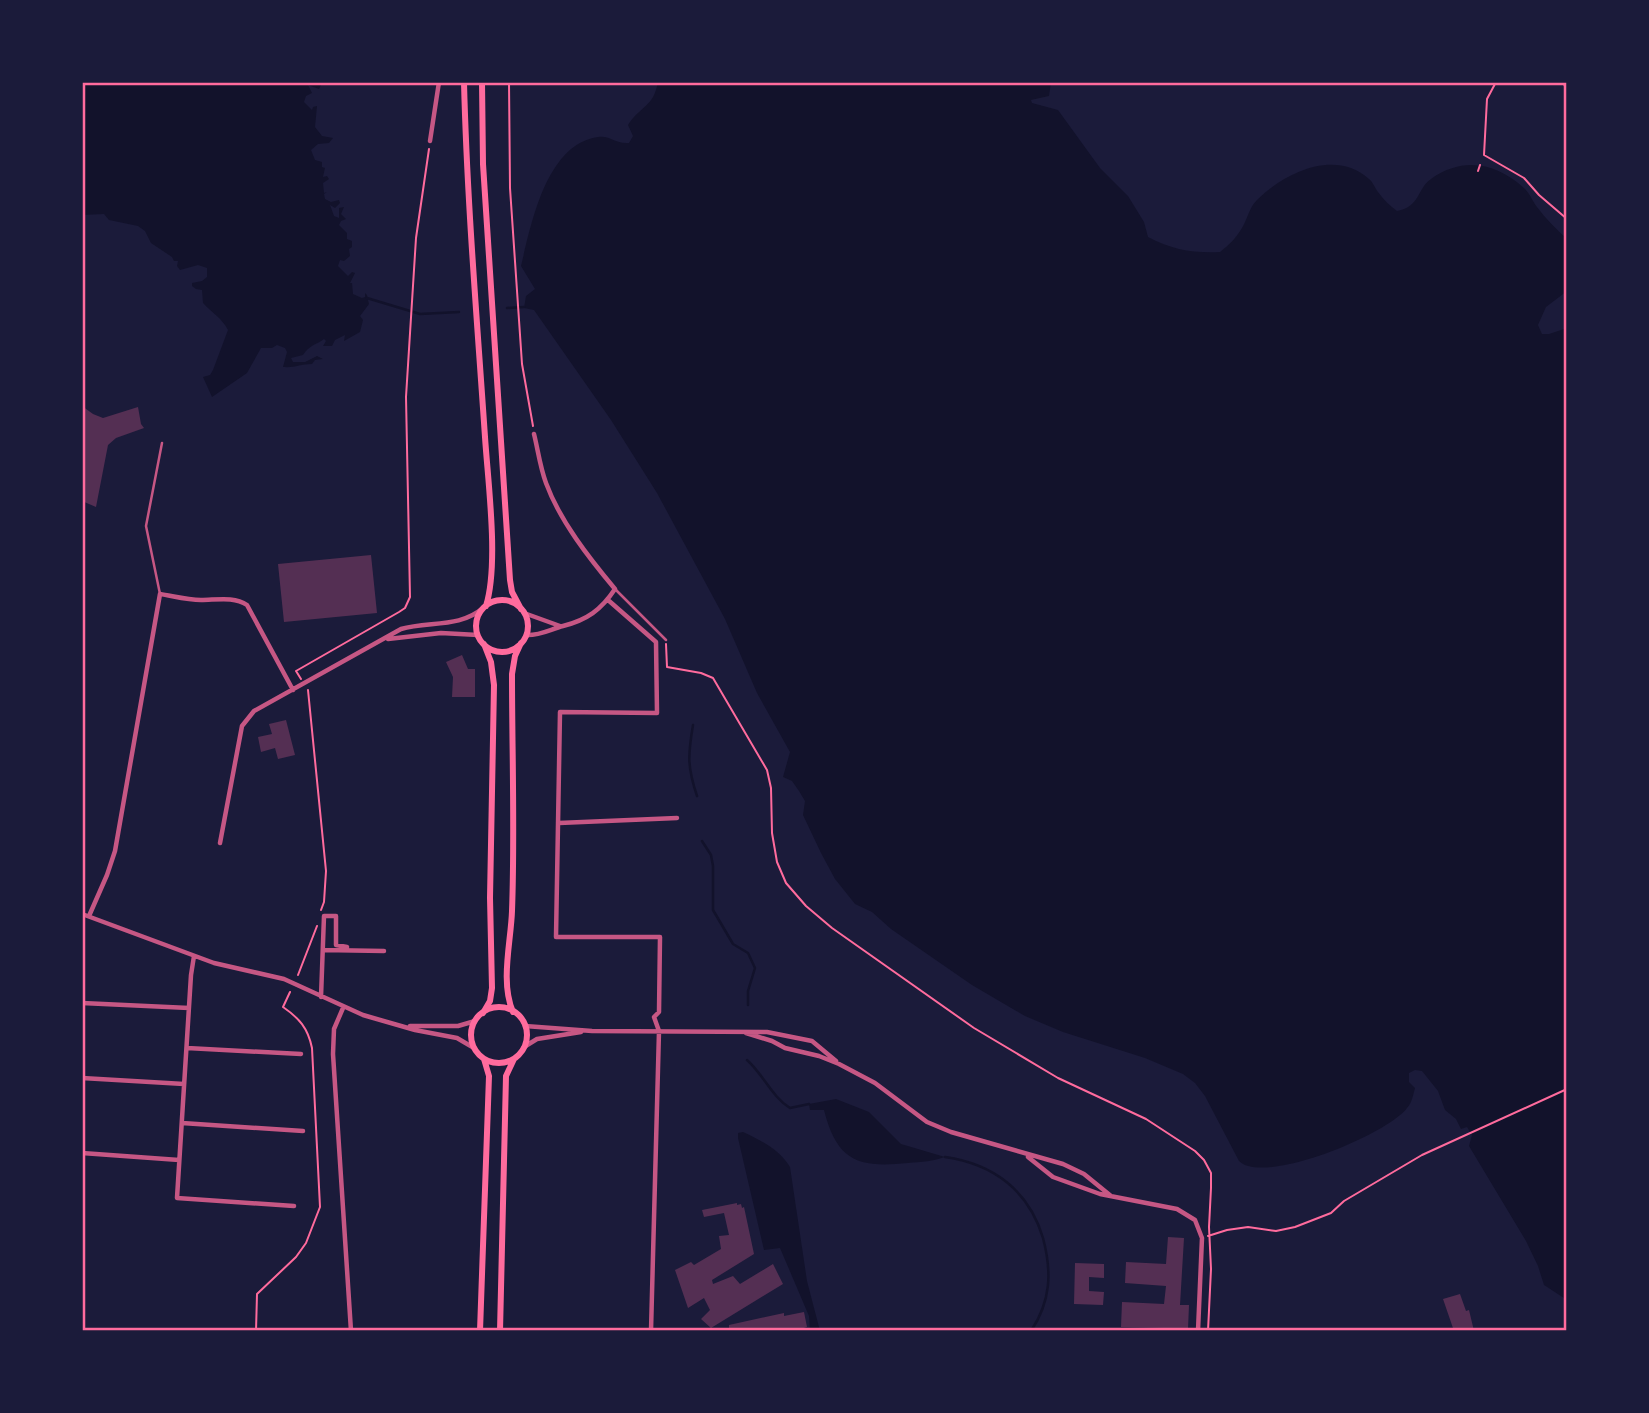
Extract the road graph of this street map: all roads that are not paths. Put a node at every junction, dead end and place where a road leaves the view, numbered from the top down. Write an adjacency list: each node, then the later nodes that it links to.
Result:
1 (439, 82): 4 (street)
2 (464, 82): 10 (main road)
3 (482, 82): 11 (main road)
4 (430, 141)
5 (534, 434): 7 (street)
6 (162, 443): 8 (lane)
7 (615, 589): 9 (street); 16 (lane)
8 (160, 594): 19 (street); 24 (street)
9 (608, 600): 12 (street); 21 (street)
10 (484, 607): 11 (main road); 13 (main road); 15 (street)
11 (522, 611): 12 (street); 14 (main road)
12 (561, 627): 14 (street)
13 (478, 635): 15 (street); 18 (main road)
14 (526, 635): 17 (main road)
15 (384, 640): 19 (street)
16 (666, 640)
17 (521, 643): 18 (main road); 33 (main road)
18 (484, 644): 34 (main road)
19 (293, 690): 22 (street)
20 (677, 818): 21 (street)
21 (559, 823): 39 (street)
22 (220, 843)
23 (82, 914): 24 (street)
24 (89, 916): 28 (street)
25 (346, 947): 26 (street)
26 (323, 950): 27 (street); 29 (street)
27 (384, 951)
28 (194, 956): 29 (street); 32 (street)
29 (321, 997): 31 (street)
30 (82, 1003): 32 (street)
31 (342, 1007): 36 (street); 57 (street)
32 (189, 1008): 42 (street)
33 (513, 1012): 34 (main road); 37 (main road)
34 (483, 1013): 35 (main road)
35 (475, 1021): 36 (street); 43 (main road)
36 (403, 1026): 43 (street)
37 (525, 1026): 38 (street); 41 (main road)
38 (593, 1031): 39 (street); 41 (street)
39 (659, 1031): 40 (street); 60 (street)
40 (746, 1033): 47 (street); 47 (street)
41 (524, 1047): 46 (main road)
42 (187, 1048): 44 (street); 49 (street)
43 (474, 1048): 45 (main road)
44 (301, 1054)
45 (484, 1059): 46 (main road); 58 (main road)
46 (514, 1059): 59 (main road)
47 (839, 1064): 53 (street)
48 (82, 1078): 49 (street)
49 (184, 1084): 50 (street)
50 (181, 1123): 51 (street); 54 (street)
51 (303, 1131)
52 (82, 1153): 54 (street)
53 (1025, 1154): 55 (street); 55 (street)
54 (179, 1160): 56 (street)
55 (1111, 1196): 61 (street)
56 (294, 1206)
57 (351, 1331)
58 (480, 1331)
59 (500, 1331)
60 (651, 1331)
61 (1198, 1331)

